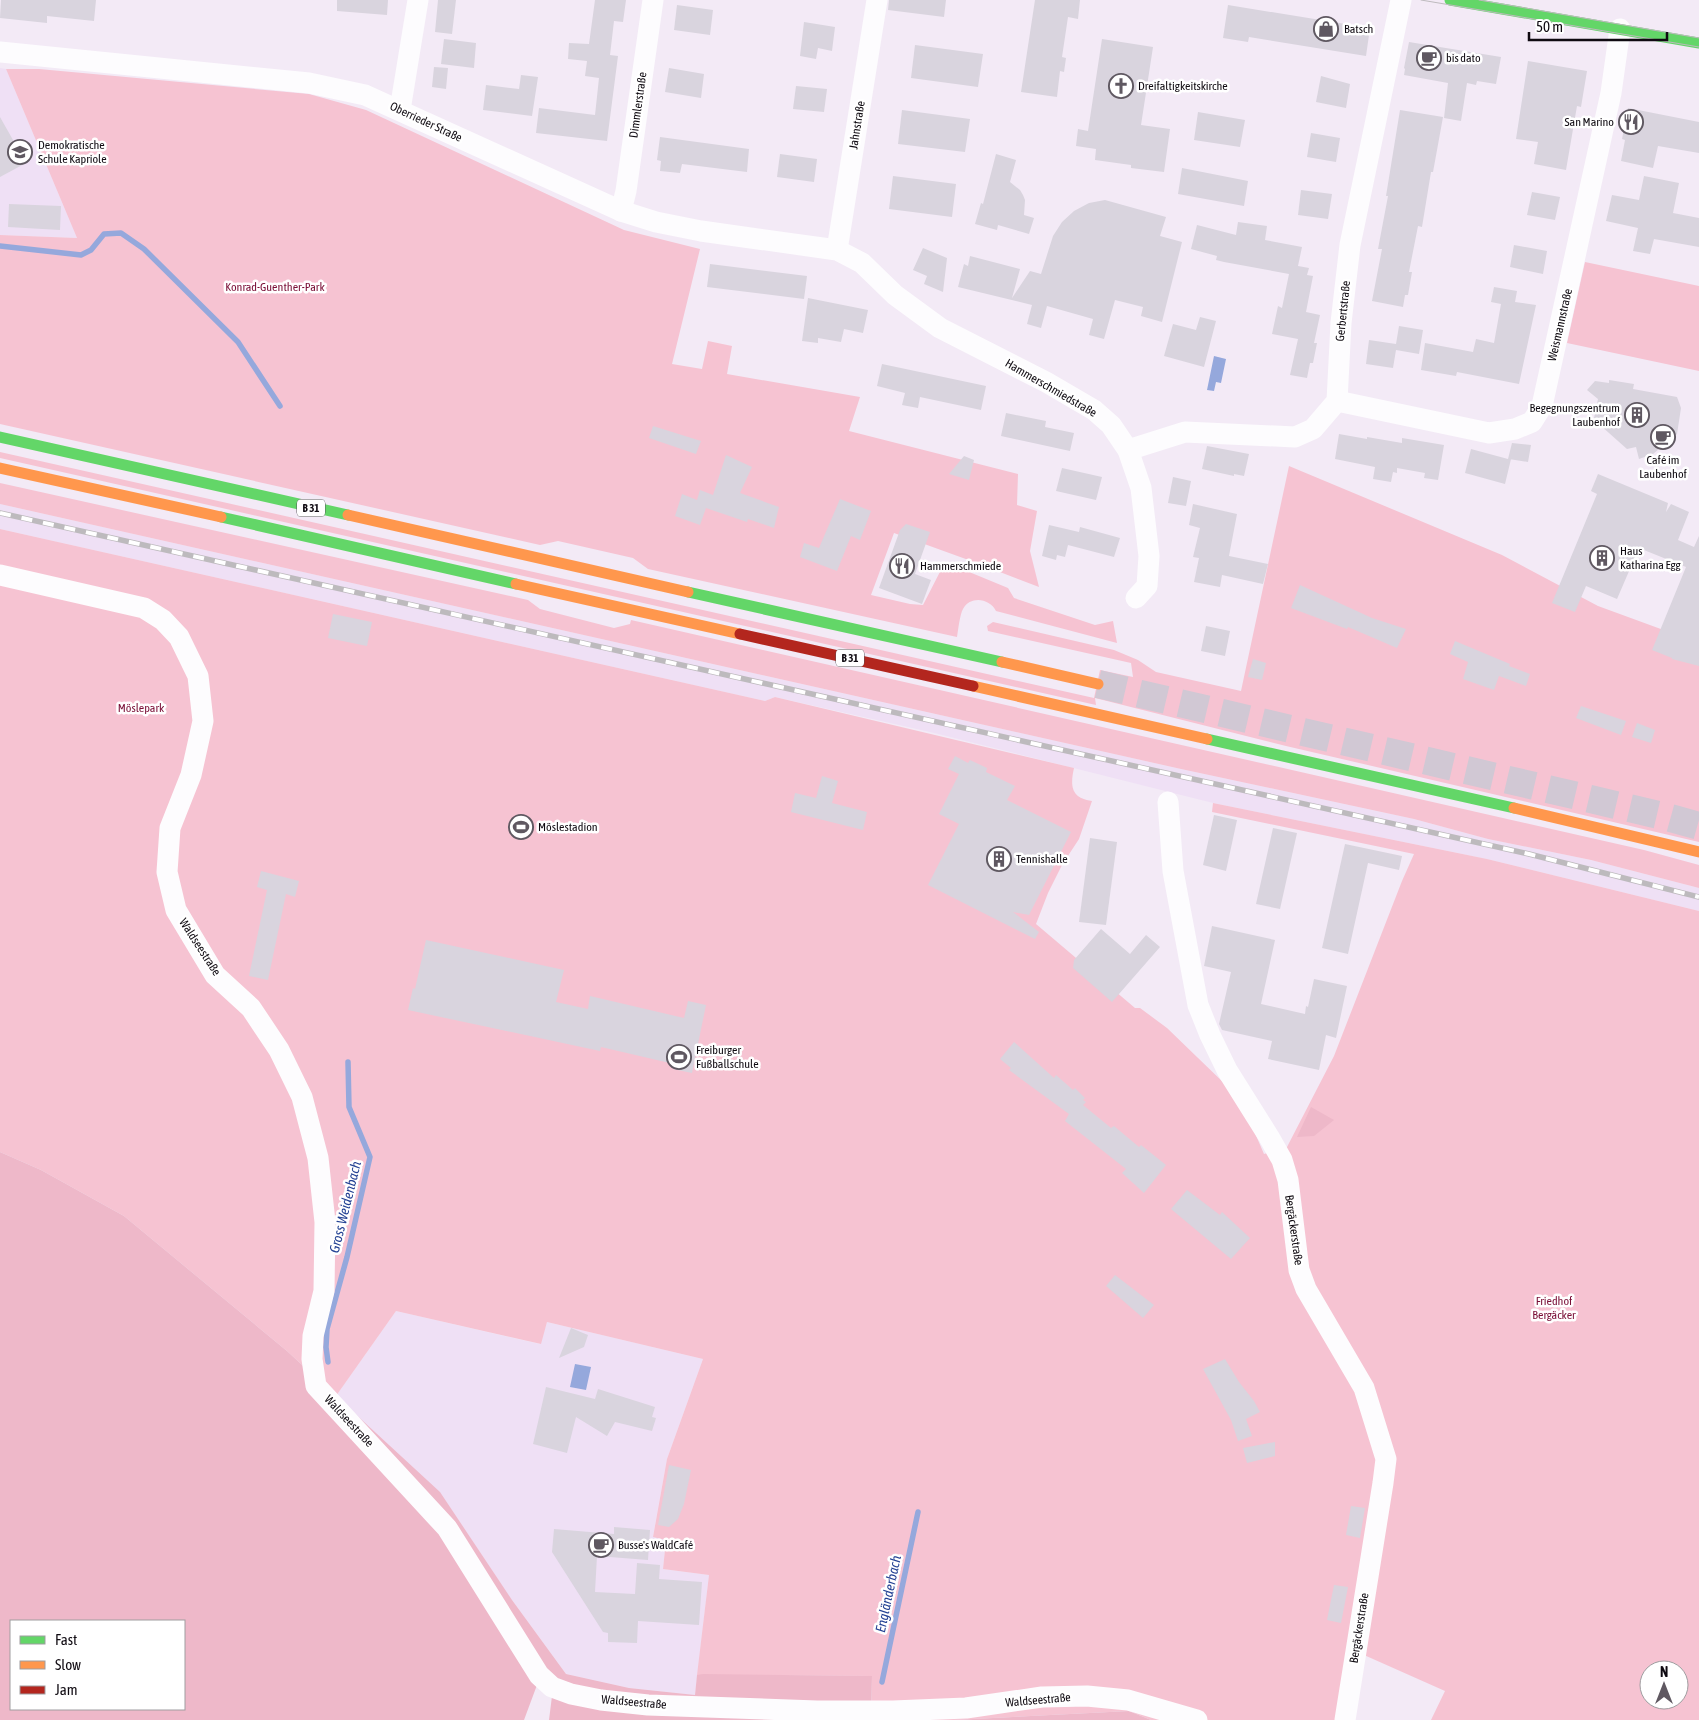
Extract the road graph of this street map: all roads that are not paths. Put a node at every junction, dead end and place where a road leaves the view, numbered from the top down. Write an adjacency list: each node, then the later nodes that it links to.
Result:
1 (418, 0): 10 (street)
2 (653, 0): 11 (street, Dimmlerstraße)
3 (877, 0): 12 (street, Jahnstraße)
4 (1400, 0): 13 (street, Gerbertstraße)
5 (1450, 0): 6 (main road)
6 (1536, 7): 7 (main road)
7 (1620, 29): 8 (main road); 13 (street, Weismannstraße)
8 (1699, 43)
9 (0, 52): 10 (street, Oberrieder Straße)
10 (400, 110): 11 (street, Oberrieder Straße)
11 (621, 210): 12 (street, Oberrieder Straße)
12 (837, 250): 15 (street, Hammerschmiedstraße)
13 (1337, 401): 15 (street)
14 (0, 437): 19 (main road, B 31)
15 (1128, 450): 18 (street, Hammerschmiedstraße)
16 (0, 468): 21 (main road, B 31)
17 (0, 575): 22 (street, Waldseestraße)
18 (1136, 598)
19 (1098, 684)
20 (1168, 802): 23 (street, Bergäckerstraße)
21 (1699, 852)
22 (1197, 1720)
23 (1344, 1720)

